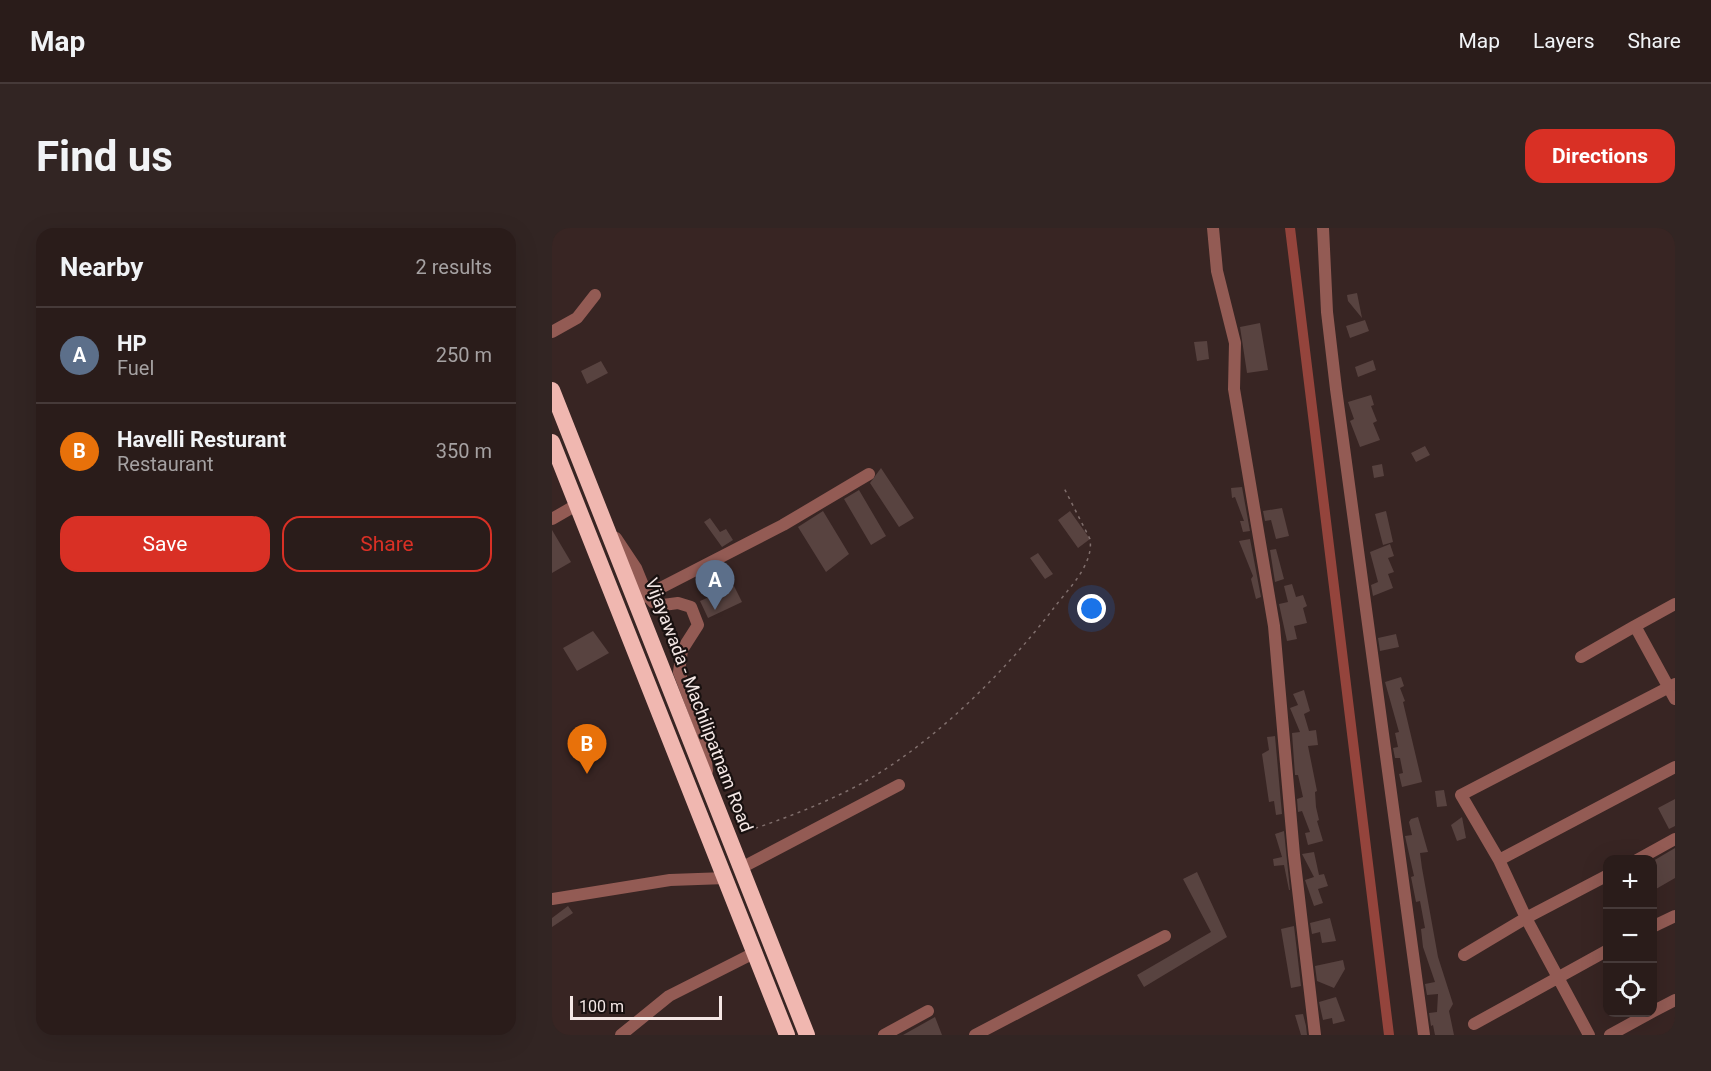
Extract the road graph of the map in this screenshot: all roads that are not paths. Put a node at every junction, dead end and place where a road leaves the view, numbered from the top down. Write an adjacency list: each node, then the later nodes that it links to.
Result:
1 (1213, 228): 44 (street)
2 (1323, 228): 45 (street)
3 (595, 295): 4 (street)
4 (552, 332)
5 (552, 390): 10 (highway, Vijayawada - Machilipatnam Road)
6 (552, 442): 8 (highway, Vijayawada - Machilipatnam Road)
7 (869, 474): 10 (street)
8 (578, 504): 9 (street); 23 (highway, Vijayawada - Machilipatnam Road)
9 (552, 519)
10 (642, 597): 17 (highway, Vijayawada - Machilipatnam Road); 17 (street)
11 (1675, 604): 12 (street)
12 (1635, 626): 13 (street); 14 (street)
13 (1581, 657)
14 (1672, 686): 15 (street); 21 (street)
15 (1675, 699)
16 (1675, 766): 21 (street)
17 (709, 785): 22 (highway, Vijayawada - Machilipatnam Road)
18 (899, 785): 22 (street)
19 (1675, 839): 20 (street)
20 (1646, 855)
21 (1499, 860): 27 (street)
22 (741, 868): 41 (highway, Vijayawada - Machilipatnam Road)
23 (726, 878): 25 (street); 30 (highway, Vijayawada - Machilipatnam Road)
24 (1603, 878): 27 (street)
25 (552, 899)
26 (1675, 916): 28 (street)
27 (1526, 918): 32 (street); 33 (street)
28 (1657, 925)
29 (1165, 936): 43 (street)
30 (756, 952): 39 (street); 40 (highway, Vijayawada - Machilipatnam Road)
31 (1603, 953): 33 (street)
32 (1464, 955)
33 (1558, 976): 38 (street); 46 (street)
34 (1675, 1000): 35 (street)
35 (1657, 1009)
36 (928, 1011): 42 (street)
37 (1643, 1017): 47 (street)
38 (1474, 1024)
39 (621, 1035)
40 (787, 1035)
41 (807, 1035)
42 (884, 1035)
43 (975, 1035)
44 (1316, 1035)
45 (1424, 1035)
46 (1589, 1035)
47 (1610, 1035)

